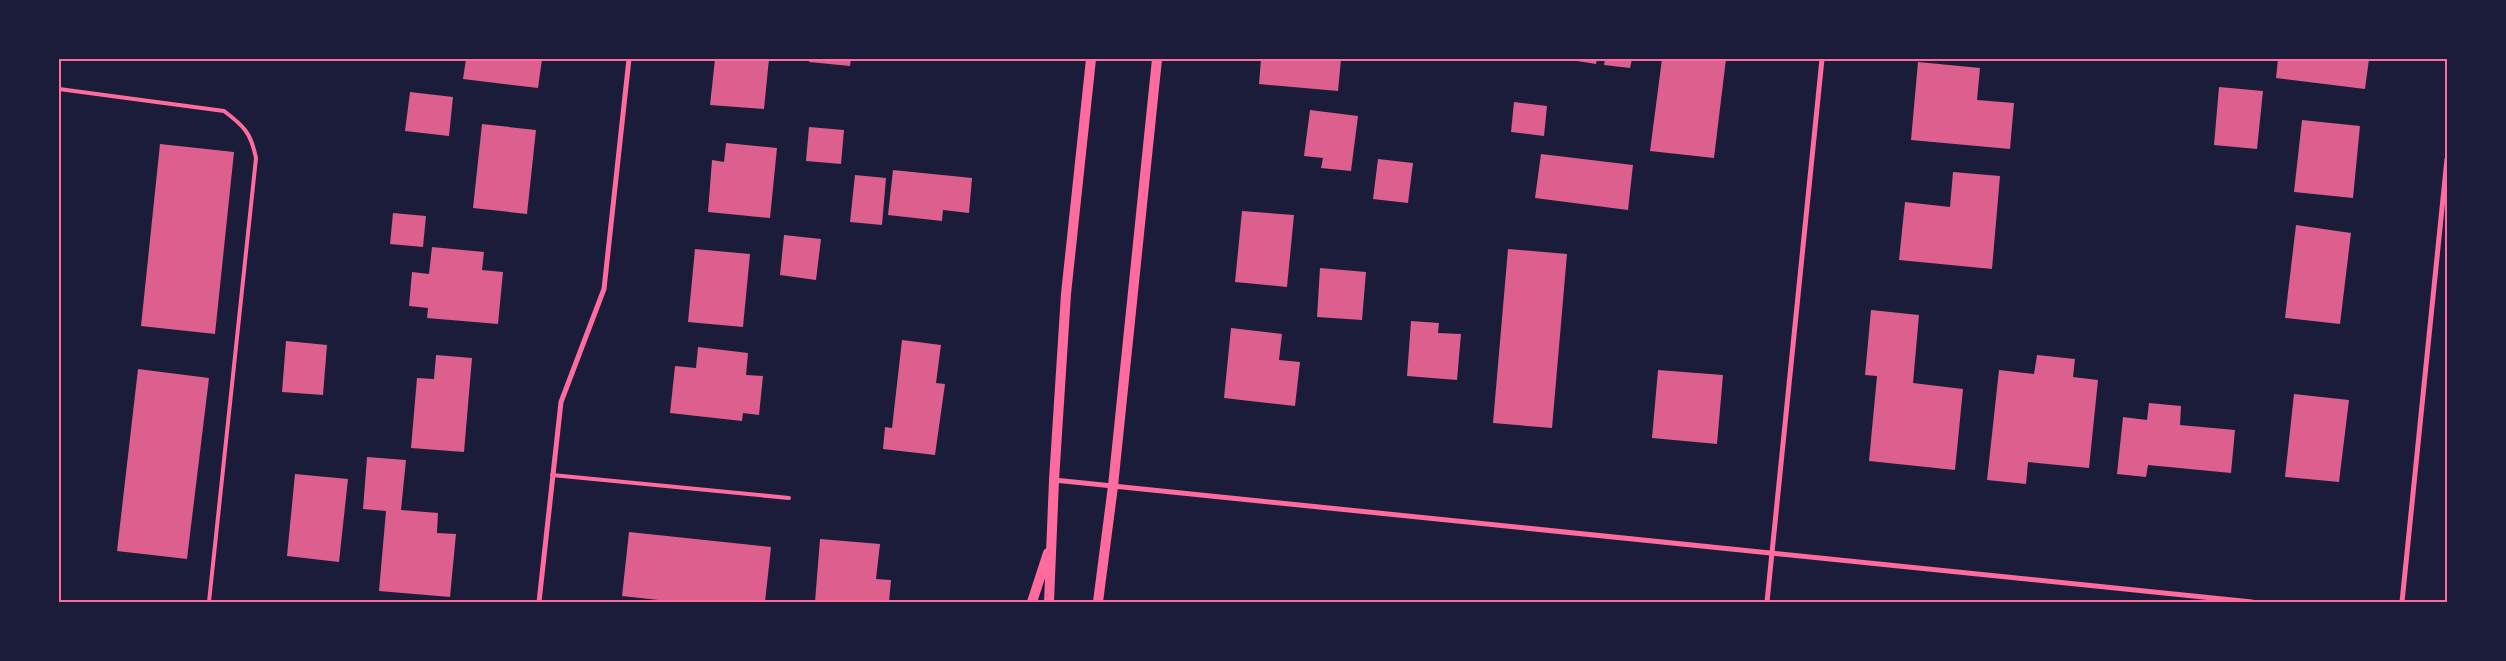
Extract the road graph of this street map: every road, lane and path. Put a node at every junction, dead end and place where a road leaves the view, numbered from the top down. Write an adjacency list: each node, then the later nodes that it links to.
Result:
1 (629, 59): 7 (street)
2 (1090, 59): 8 (main road)
3 (1156, 59): 9 (main road)
4 (1822, 59): 12 (street)
5 (59, 89): 13 (lane)
6 (2447, 159): 20 (street)
7 (552, 475): 10 (lane); 14 (street)
8 (1054, 480): 9 (street); 11 (main road)
9 (1113, 486): 12 (street); 17 (main road)
10 (789, 498)
11 (1053, 540): 15 (main road); 16 (main road)
12 (1772, 553): 18 (street); 19 (street)
13 (209, 602)
14 (539, 602)
15 (1032, 602)
16 (1049, 602)
17 (1098, 602)
18 (1767, 602)
19 (2252, 602)
20 (2402, 602)

